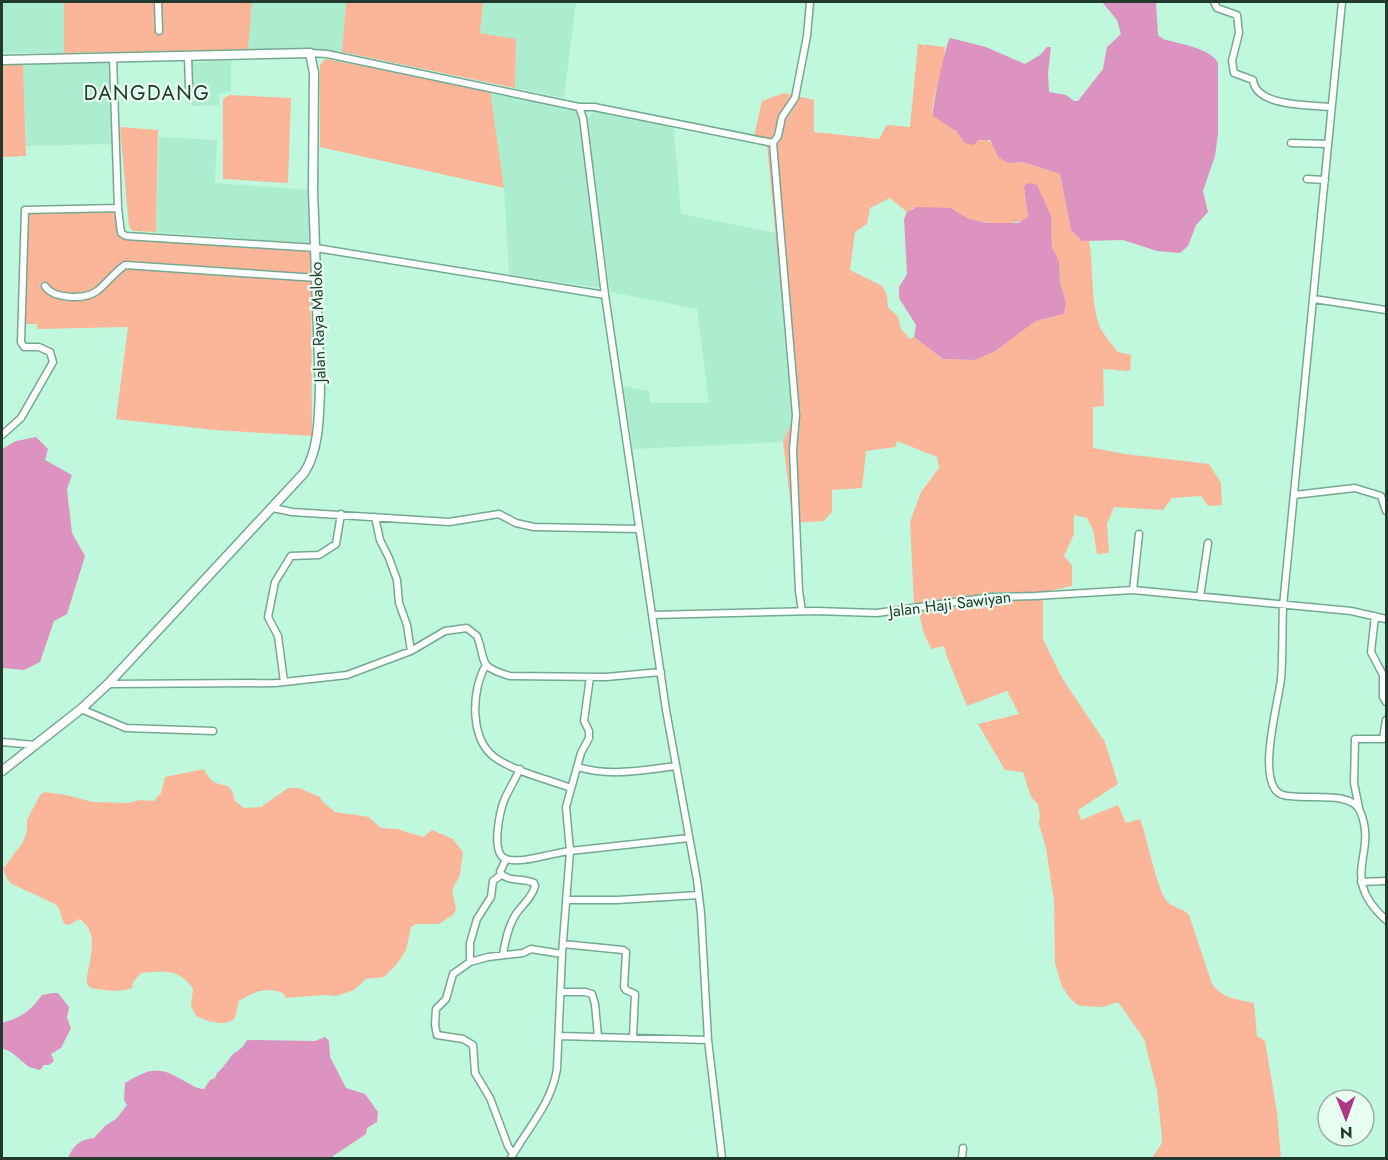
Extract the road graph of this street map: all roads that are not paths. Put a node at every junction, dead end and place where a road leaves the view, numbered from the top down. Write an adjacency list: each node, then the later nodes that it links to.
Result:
1 (158, 2): 5 (street)
2 (810, 2): 13 (street)
3 (1214, 2): 12 (street)
4 (1342, 2): 12 (street)
5 (159, 30)
6 (310, 53): 7 (street); 11 (street); 19 (street, Jalan Raya Maloko)
7 (188, 56): 8 (street); 10 (street)
8 (113, 58): 9 (street); 18 (street)
9 (2, 60)
10 (189, 90)
11 (579, 107): 13 (street); 22 (street)
12 (1331, 107): 15 (street)
13 (773, 143): 37 (street)
14 (1291, 143): 15 (street)
15 (1328, 144): 17 (street)
16 (1307, 179): 17 (street)
17 (1325, 180): 23 (street)
18 (118, 208): 19 (street); 25 (street)
19 (316, 248): 20 (street, Jalan Raya Maloko); 22 (street)
20 (317, 278): 21 (street); 27 (street, Jalan Raya Maloko)
21 (45, 286)
22 (605, 295): 31 (street)
23 (1314, 299): 24 (street); 26 (street)
24 (1386, 310)
25 (2, 435)
26 (1294, 495): 28 (street); 36 (street)
27 (273, 508): 29 (street); 46 (street, Jalan Raya Maloko)
28 (1386, 511)
29 (342, 514): 30 (street); 45 (street)
30 (375, 517): 31 (street); 41 (street)
31 (639, 529): 38 (street)
32 (1139, 534): 34 (street)
33 (1208, 543): 35 (street)
34 (1133, 590): 35 (street, Jalan Haji Sawiyan); 37 (street, Jalan Haji Sawiyan)
35 (1200, 597): 36 (street, Jalan Haji Sawiyan)
36 (1283, 606): 39 (street, Jalan Haji Sawiyan); 58 (street)
37 (802, 611): 38 (street, Jalan Haji Sawiyan)
38 (652, 615): 43 (street)
39 (1375, 616): 40 (street, Jalan Haji Sawiyan); 47 (street)
40 (1386, 619)
41 (411, 651): 42 (street); 45 (street)
42 (486, 665): 44 (street); 55 (street)
43 (661, 672): 44 (street); 53 (street)
44 (590, 677): 54 (street)
45 (284, 682): 46 (street)
46 (108, 684): 48 (street, Jalan Raya Maloko)
47 (1386, 702)
48 (81, 709): 50 (street); 52 (street, Jalan Raya Maloko)
49 (1386, 720): 58 (street)
50 (213, 731)
51 (2, 742): 52 (street)
52 (35, 745): 56 (street, Jalan Raya Maloko)
53 (676, 766): 54 (street); 59 (street)
54 (578, 767): 57 (street)
55 (520, 769): 57 (street); 61 (street)
56 (2, 771)
57 (571, 788): 60 (street)
58 (1359, 810): 64 (street)
59 (689, 838): 60 (street); 65 (street)
60 (570, 851): 61 (street); 66 (street)
61 (506, 859): 62 (street)
62 (501, 875): 70 (street); 71 (street)
63 (1386, 881): 64 (street)
64 (1361, 882): 67 (street)
65 (699, 895): 66 (street); 76 (street)
66 (568, 900): 68 (street)
67 (1386, 920)
68 (563, 944): 69 (street); 75 (street)
69 (562, 954): 70 (street); 72 (street)
70 (502, 955): 71 (street)
71 (470, 962): 78 (street)
72 (561, 992): 73 (street); 74 (street)
73 (559, 1036): 74 (street); 78 (street)
74 (598, 1037): 75 (street)
75 (633, 1038): 76 (street)
76 (708, 1040): 79 (street)
77 (963, 1148): 80 (street)
78 (512, 1156)
79 (722, 1158)
80 (962, 1158)

